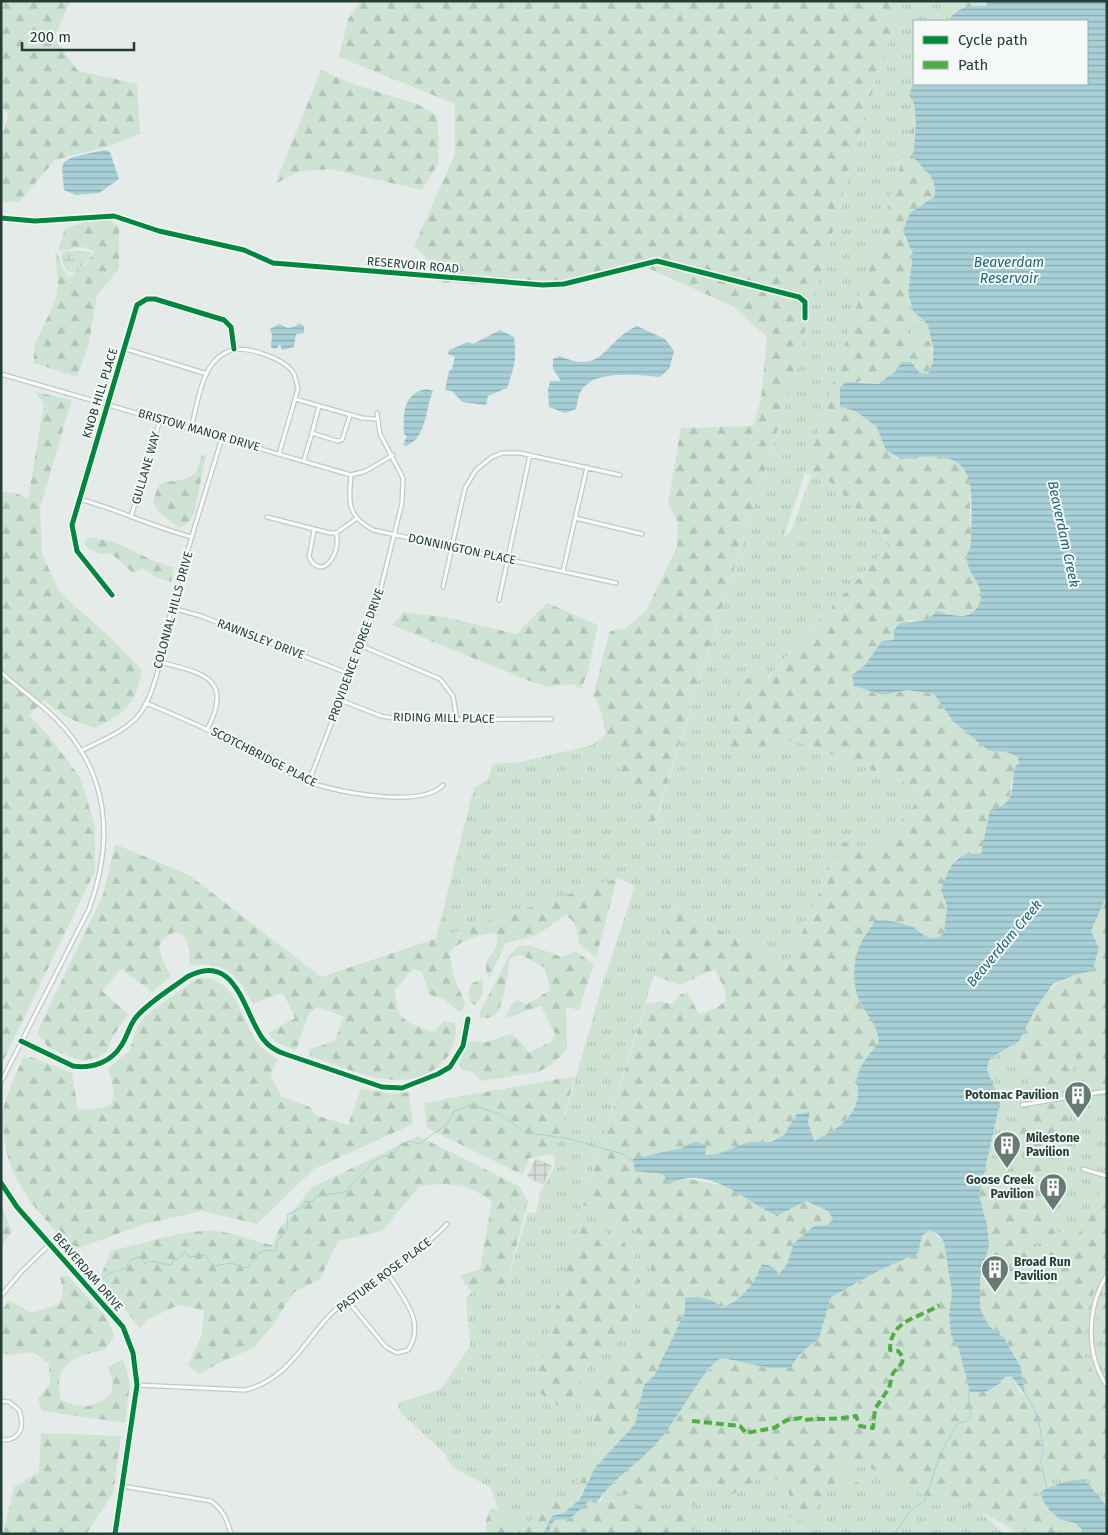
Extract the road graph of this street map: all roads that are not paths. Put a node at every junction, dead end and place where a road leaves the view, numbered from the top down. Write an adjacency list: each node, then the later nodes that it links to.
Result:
1 (1, 218): 2 (street, RESERVOIR ROAD)
2 (805, 318)
3 (123, 348): 4 (street, KNOB HILL PLACE); 6 (street); 8 (street, KNOB HILL PLACE)
4 (234, 349): 6 (street); 7 (street)
5 (1, 374): 8 (street, BRISTOW MANOR DRIVE)
6 (207, 374): 14 (street)
7 (295, 399): 9 (street); 17 (street)
8 (107, 403): 13 (street, BRISTOW MANOR DRIVE); 24 (street, KNOB HILL PLACE)
9 (320, 406): 11 (street); 15 (street)
10 (377, 413): 12 (street, PROVIDENCE FORGE DRIVE)
11 (350, 415): 12 (street); 15 (street)
12 (377, 419): 19 (street, PROVIDENCE FORGE DRIVE)
13 (160, 420): 14 (street, BRISTOW MANOR DRIVE); 25 (street, GULLANE WAY)
14 (191, 428): 16 (street, BRISTOW MANOR DRIVE)
15 (312, 433): 20 (street)
16 (222, 438): 17 (street, BRISTOW MANOR DRIVE); 33 (street, COLONIAL HILLS DRIVE)
17 (279, 454): 20 (street, BRISTOW MANOR DRIVE)
18 (530, 455): 21 (street); 34 (street); 35 (street)
19 (393, 456): 22 (street); 31 (street, PROVIDENCE FORGE DRIVE)
20 (304, 460): 22 (street, BRISTOW MANOR DRIVE)
21 (587, 467): 23 (street); 27 (street)
22 (351, 474): 28 (street)
23 (620, 475)
24 (79, 499): 25 (street); 39 (street, KNOB HILL PLACE)
25 (131, 517): 33 (street)
26 (267, 517): 29 (street)
27 (575, 518): 32 (street); 36 (street)
28 (356, 519): 30 (street); 31 (street, DONNINGTON PLACE)
29 (314, 530): 30 (street); 30 (street)
30 (336, 533)
31 (394, 534): 34 (street, DONNINGTON PLACE); 42 (street, PROVIDENCE FORGE DRIVE)
32 (642, 534)
33 (192, 538): 41 (street, COLONIAL HILLS DRIVE)
34 (453, 547): 35 (street, DONNINGTON PLACE); 38 (street)
35 (508, 559): 36 (street, DONNINGTON PLACE); 40 (street)
36 (563, 571): 37 (street, DONNINGTON PLACE)
37 (616, 583)
38 (443, 587)
39 (112, 596)
40 (499, 600)
41 (172, 608): 43 (street, COLONIAL HILLS DRIVE); 45 (street, RAWNSLEY DRIVE)
42 (362, 646): 45 (street, PROVIDENCE FORGE DRIVE); 49 (street)
43 (160, 662): 47 (street, COLONIAL HILLS DRIVE); 50 (street)
44 (1, 672): 51 (street)
45 (350, 674): 46 (street, PROVIDENCE FORGE DRIVE)
46 (340, 700): 49 (street, RIDING MILL PLACE); 52 (street, PROVIDENCE FORGE DRIVE)
47 (146, 703): 50 (street, SCOTCHBRIDGE PLACE); 51 (street, COLONIAL HILLS DRIVE)
48 (551, 719): 49 (street, RIDING MILL PLACE)
49 (457, 720)
50 (208, 728): 52 (street, SCOTCHBRIDGE PLACE)
51 (81, 751): 55 (street)
52 (309, 781): 53 (street, SCOTCHBRIDGE PLACE)
53 (443, 785)
54 (468, 1019): 55 (street)
55 (21, 1041): 56 (street)
56 (1, 1082)
57 (1107, 1091): 58 (street)
58 (1022, 1105)
59 (1083, 1170): 60 (street)
60 (1107, 1176)
61 (1, 1183): 63 (street, BEAVERDAM DRIVE)
62 (447, 1224): 64 (street, PASTURE ROSE PLACE)
63 (50, 1244): 66 (street); 68 (street, BEAVERDAM DRIVE)
64 (387, 1272): 67 (street, PASTURE ROSE PLACE); 67 (street)
65 (1107, 1275): 69 (street)
66 (1, 1296)
67 (347, 1300): 68 (street, PASTURE ROSE PLACE)
68 (137, 1385): 72 (street, BEAVERDAM DRIVE)
69 (1107, 1386)
70 (1, 1401): 71 (street)
71 (1, 1440)
72 (122, 1486): 73 (street, BEAVERDAM DRIVE); 74 (street)
73 (115, 1534)
74 (231, 1534)

